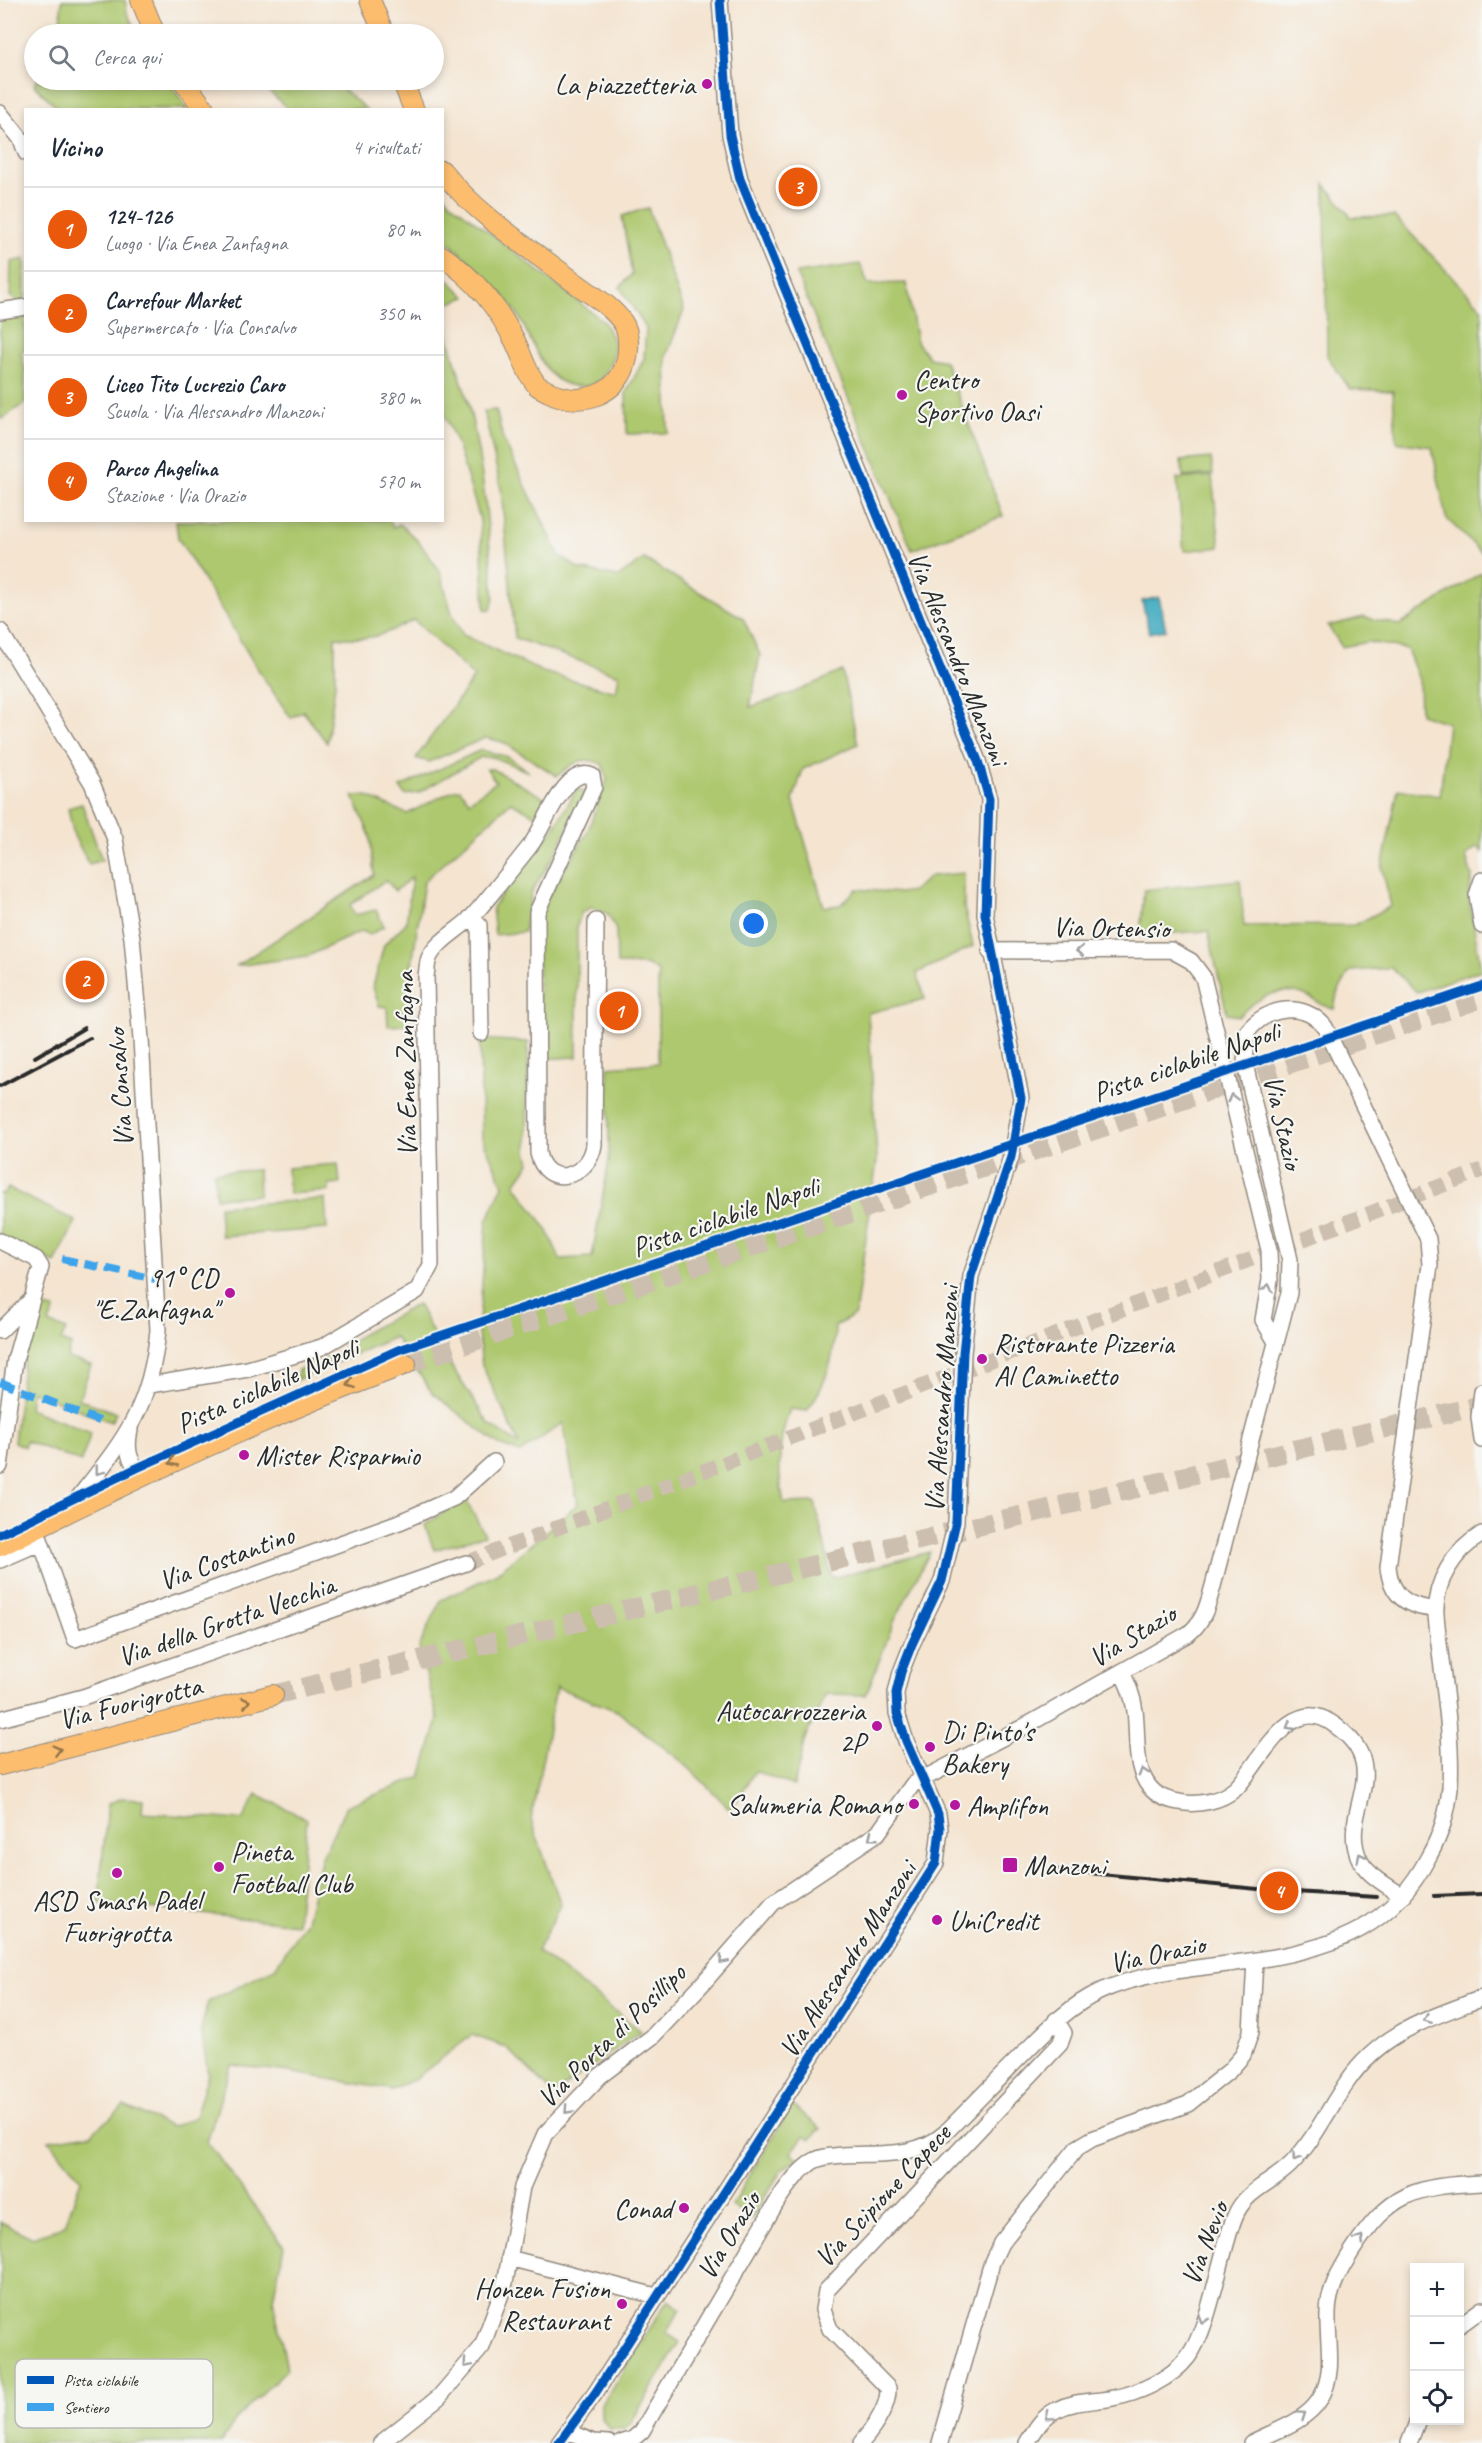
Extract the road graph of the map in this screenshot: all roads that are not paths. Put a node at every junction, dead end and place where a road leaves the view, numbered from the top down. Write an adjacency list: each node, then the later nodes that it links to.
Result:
1 (141, 0): 4 (main road)
2 (370, 0): 5 (main road)
3 (720, 0): 21 (street, Via Alessandro Manzoni)
4 (151, 24)
5 (380, 24)
6 (191, 90): 8 (main road)
7 (406, 90): 9 (main road)
8 (204, 108)
9 (413, 108)
10 (0, 113): 11 (street)
11 (24, 147)
12 (444, 173): 13 (main road)
13 (444, 257)
14 (24, 307): 15 (street)
15 (0, 311)
16 (0, 631): 28 (street, Via Consalvo)
17 (1482, 880): 20 (street)
18 (470, 918): 19 (street, Via Enea Zanfagna); 22 (street); 28 (street, Via Enea Zanfagna)
19 (596, 921)
20 (1482, 926)
21 (990, 951): 26 (street, Via Ortensio, one-way to 21); 46 (street, Via Alessandro Manzoni)
22 (481, 1033)
23 (0, 1241): 24 (street)
24 (31, 1300): 25 (street); 33 (street)
25 (0, 1331)
26 (1276, 1342): 41 (street, Via Stazio); 42 (street, Via Stazio)
27 (406, 1364): 34 (main road, one-way to 34)
28 (150, 1385): 30 (street, Via Consalvo)
29 (1482, 1391): 31 (street)
30 (130, 1430): 34 (street); 35 (street, Via Consalvo, one-way to 35)
31 (1482, 1440)
32 (494, 1462): 37 (street, Via Costantino)
33 (0, 1466)
34 (145, 1474): 35 (main road)
35 (68, 1511): 37 (main road)
36 (1482, 1534): 41 (street, Via Orazio)
37 (39, 1537): 38 (main road); 39 (street)
38 (0, 1546)
39 (0, 1560)
40 (466, 1563): 44 (street, Via della Grotta Vecchia)
41 (1436, 1609): 47 (street, Via Orazio)
42 (1122, 1672): 46 (street, Via Stazio); 47 (street, one-way to 42)
43 (273, 1695): 45 (main road, Via Fuorigrotta, one-way to 43)
44 (0, 1719)
45 (0, 1765)
46 (925, 1779): 52 (street, Via Porta di Posillipo, one-way to 52); 53 (street, Via Alessandro Manzoni)
47 (1403, 1896): 48 (street, Via Orazio)
48 (1255, 1961): 50 (street, Via Orazio); 62 (street)
49 (1482, 1998): 63 (street, Via Nevio, one-way to 63)
50 (1056, 2020): 60 (street, Via Orazio); 61 (street, Via Scipione Capece)
51 (1482, 2183): 64 (street, one-way to 51)
52 (509, 2258): 53 (street); 58 (street, Via Porta di Posillipo, one-way to 58)
53 (656, 2296): 57 (street, Via Alessandro Manzoni)
54 (1482, 2309): 55 (street)
55 (1464, 2322)
56 (1417, 2425): 65 (street)
57 (564, 2437): 59 (street)
58 (381, 2443)
59 (609, 2443)
60 (621, 2443)
61 (861, 2443)
62 (940, 2443)
63 (1027, 2443)
64 (1251, 2443)
65 (1409, 2443)

